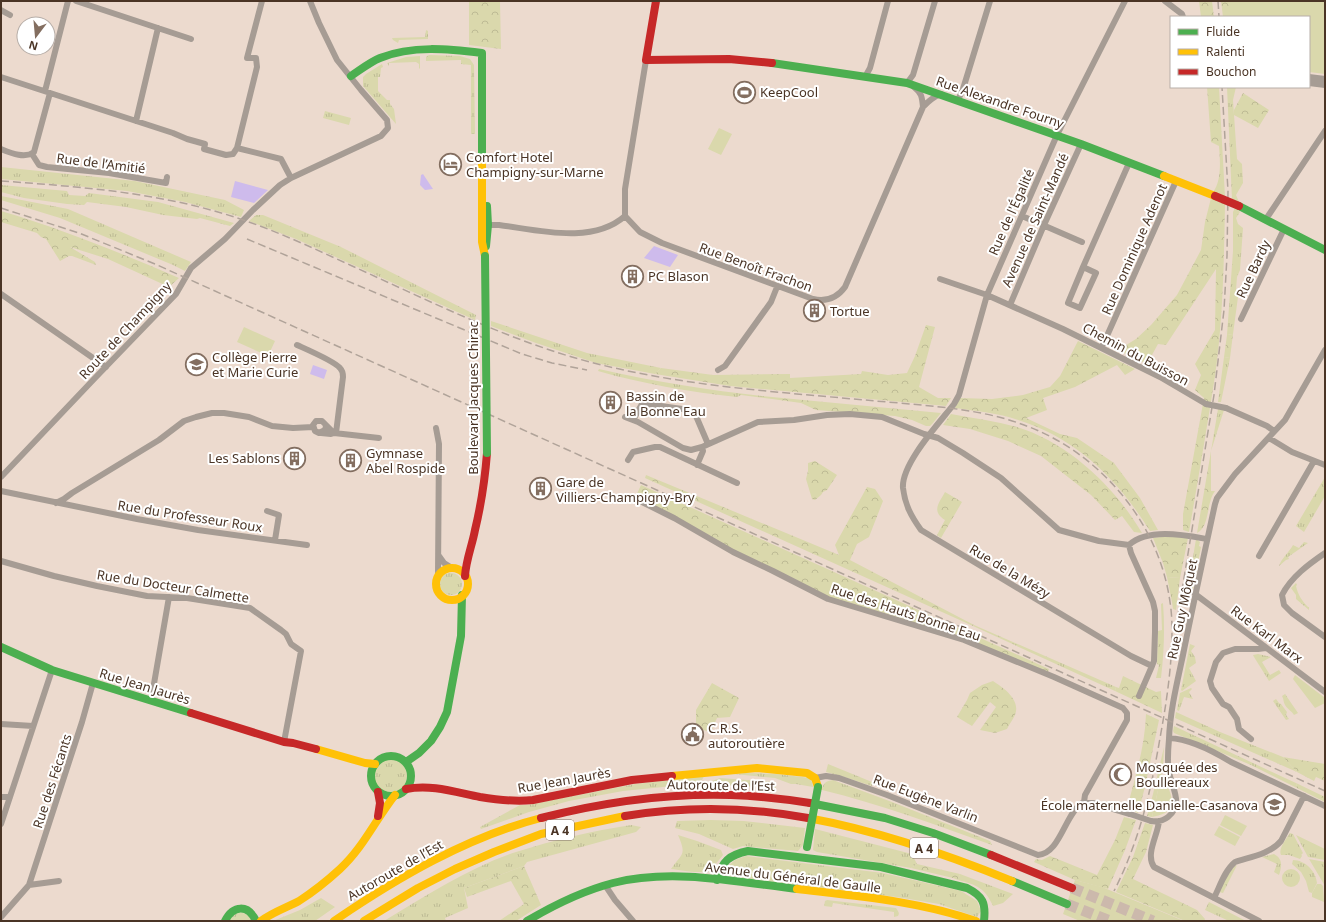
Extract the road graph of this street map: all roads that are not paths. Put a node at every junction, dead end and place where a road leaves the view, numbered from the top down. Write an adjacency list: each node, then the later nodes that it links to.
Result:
1 (68, 1): 25 (street)
2 (76, 1): 14 (street)
3 (262, 1): 33 (street)
4 (310, 1): 17 (street)
5 (656, 1): 16 (main road)
6 (888, 1): 19 (street)
7 (935, 1): 23 (street)
8 (990, 1): 27 (street)
9 (1125, 1): 31 (street, Rue de l'Égalité)
10 (1166, 1): 13 (street)
11 (1, 10): 12 (street)
12 (10, 14)
13 (1183, 16)
14 (158, 28): 15 (street); 29 (street)
15 (191, 38)
16 (646, 60): 19 (main road, Rue Alexandre Fourny); 43 (street)
17 (351, 76): 35 (main road); 40 (street, Route de Champigny)
18 (1, 77): 25 (street)
19 (865, 77): 23 (main road, Rue Alexandre Fourny)
20 (1310, 77): 21 (street)
21 (1325, 79)
22 (1310, 83): 24 (street)
23 (908, 84): 26 (main road, Rue Alexandre Fourny); 28 (street)
24 (1325, 85)
25 (48, 92): 29 (street); 36 (street)
26 (941, 94): 27 (main road, Rue Alexandre Fourny); 28 (street)
27 (958, 100): 31 (main road, Rue Alexandre Fourny)
28 (923, 107): 53 (street, Rue Benoît Frachon)
29 (136, 121): 33 (street)
30 (1325, 130): 45 (street)
31 (1057, 135): 32 (main road, Rue Alexandre Fourny); 44 (street, Rue de l'Égalité)
32 (1081, 144): 37 (main road, Rue Alexandre Fourny); 46 (street, Avenue de Saint-Mandé)
33 (236, 148): 40 (street)
34 (1, 150): 36 (street)
35 (482, 153): 38 (main road); 42 (main road)
36 (32, 154): 39 (street, Rue de l’Amitié)
37 (1130, 163): 41 (main road, Rue Alexandre Fourny); 51 (street)
38 (482, 174): 42 (main road); 47 (main road)
39 (167, 177)
40 (291, 178): 61 (street, Route de Champigny)
41 (1176, 181): 45 (main road, Rue Alexandre Fourny, bridge); 59 (street, Rue Dominique Adenot)
42 (484, 198): 47 (main road, Boulevard Jacques Chirac)
43 (625, 216): 47 (street); 53 (street, Rue Benoît Frachon)
44 (1022, 216): 46 (street); 55 (street, Rue de l'Égalité)
45 (1266, 219): 48 (main road, Rue Alexandre Fourny)
46 (1044, 225): 49 (street); 56 (street, Avenue de Saint-Mandé)
47 (485, 226): 99 (main road, Boulevard Jacques Chirac, bridge)
48 (1284, 229): 50 (main road, Rue Alexandre Fourny); 57 (street, Rue Bardy)
49 (1082, 242)
50 (1325, 250)
51 (1083, 267): 51 (street)
52 (940, 279): 55 (street, Chemin du Buisson)
53 (777, 287): 62 (street)
54 (1, 294): 61 (street)
55 (987, 295): 56 (street, Chemin du Buisson); 71 (street, Rue de l'Égalité)
56 (1010, 305): 59 (street, Chemin du Buisson)
57 (1241, 318)
58 (297, 345): 70 (street)
59 (1102, 347): 68 (street, Chemin du Buisson, bridge)
60 (1325, 350): 68 (street, Rue Guy Môquet)
61 (106, 368): 82 (street, Route de Champigny)
62 (718, 370)
63 (625, 416): 64 (street)
64 (633, 420): 74 (street); 75 (street)
65 (326, 426): 66 (street); 69 (street); 70 (street)
66 (313, 427): 69 (street); 85 (street)
67 (436, 428): 96 (street)
68 (1274, 431): 73 (street, Rue Guy Môquet)
69 (321, 433): 70 (street)
70 (335, 433): 72 (street)
71 (929, 435): 75 (street); 94 (street); 111 (street, Rue de la Mézy)
72 (379, 438)
73 (1269, 438): 79 (street); 91 (street, Rue Guy Môquet)
74 (668, 439): 76 (street); 77 (street)
75 (708, 444): 76 (street)
76 (702, 447): 80 (street)
77 (663, 449): 78 (street); 80 (street)
78 (628, 460)
79 (1314, 461): 81 (street); 97 (street)
80 (698, 465): 83 (street)
81 (1325, 465)
82 (1, 477)
83 (737, 484)
84 (1, 491): 87 (street, Rue du Professeur Roux)
85 (63, 498): 87 (street); 88 (street); 89 (street)
86 (638, 500): 117 (street, Rue des Hauts Bonne Eau)
87 (47, 501): 88 (street, Rue du Professeur Roux)
88 (56, 503): 89 (street, Rue du Professeur Roux)
89 (70, 506): 92 (street, Rue du Professeur Roux)
90 (267, 511): 92 (street)
91 (1207, 539): 94 (street); 103 (street, Rue Guy Môquet)
92 (275, 540): 93 (street, Rue du Professeur Roux)
93 (306, 545)
94 (1129, 546): 111 (street)
95 (1325, 553): 108 (street)
96 (439, 556): 100 (street); 101 (street)
97 (1259, 556)
98 (1, 561): 105 (street, Rue du Docteur Calmette)
99 (466, 562): 100 (main road); 102 (main road, Boulevard Jacques Chirac)
100 (454, 568): 101 (main road); 102 (main road)
101 (438, 575): 106 (main road)
102 (465, 576): 104 (main road, Boulevard Jacques Chirac)
103 (1195, 594): 110 (street, Rue Karl Marx); 120 (street, Rue Guy Môquet)
104 (462, 595): 106 (main road); 107 (main road, Boulevard Jacques Chirac)
105 (169, 597): 116 (street); 122 (street, Rue du Docteur Calmette)
106 (447, 599): 107 (main road)
107 (460, 613): 123 (main road, Boulevard Jacques Chirac)
108 (1325, 637)
109 (1, 647): 112 (main road, Rue Jean Jaurès)
110 (1266, 648): 114 (street, Rue Karl Marx); 121 (street)
111 (1152, 666): 115 (street)
112 (52, 670): 113 (main road, Rue Jean Jaurès); 119 (street)
113 (93, 683): 116 (main road, Rue Jean Jaurès); 146 (street, Rue des Fécants)
114 (1325, 692)
115 (1139, 696)
116 (151, 701): 122 (main road, Rue Jean Jaurès)
117 (1128, 713): 136 (street, Rue Eugène Varlin)
118 (1, 724): 119 (street)
119 (33, 726): 135 (street)
120 (1169, 738): 133 (street); 139 (street, Rue Guy Môquet)
121 (1251, 739)
122 (284, 742): 124 (main road, Rue Jean Jaurès); 125 (main road, Rue Jean Jaurès)
123 (406, 762): 124 (main road); 126 (main road)
124 (375, 764): 125 (main road)
125 (371, 773): 131 (main road)
126 (411, 775): 129 (main road, Rue Jean Jaurès); 130 (main road)
127 (815, 778): 128 (main road, Rue Eugène Varlin); 136 (street, Rue Eugène Varlin); 141 (main road, bridge)
128 (632, 780): 129 (main road, Rue Jean Jaurès)
129 (429, 786): 130 (main road, Rue Jean Jaurès)
130 (406, 790): 132 (main road, Rue Jean Jaurès)
131 (378, 792): 132 (main road); 138 (main road)
132 (395, 796): 138 (main road)
133 (1304, 796): 137 (street); 149 (street)
134 (1, 797): 135 (street)
135 (10, 797): 140 (street)
136 (1084, 802): 139 (street, bridge)
137 (1325, 806)
138 (377, 821): 151 (main road)
139 (1159, 821): 149 (street)
140 (1, 824)
141 (807, 847): 142 (main road); 143 (main road)
142 (798, 857): 143 (main road); 144 (main road)
143 (815, 858): 161 (main road)
144 (717, 880): 147 (main road, Avenue du Général de Gaulle); 160 (main road, Avenue du Général de Gaulle)
145 (59, 881): 146 (street)
146 (29, 885): 152 (street)
147 (605, 885): 158 (main road, Avenue du Général de Gaulle); 159 (street)
148 (1072, 888): 156 (main road, Autoroute de l’Est / A 4)
149 (1214, 898): 162 (street)
150 (1067, 904): 157 (main road, Autoroute de l’Est / A 4)
151 (272, 913): 153 (main road); 155 (main road)
152 (1, 917)
153 (255, 918): 154 (main road)
154 (225, 921)
155 (261, 921)
156 (334, 921)
157 (364, 921)
158 (527, 921)
159 (633, 921)
160 (976, 921)
161 (984, 921)
162 (1259, 921)

